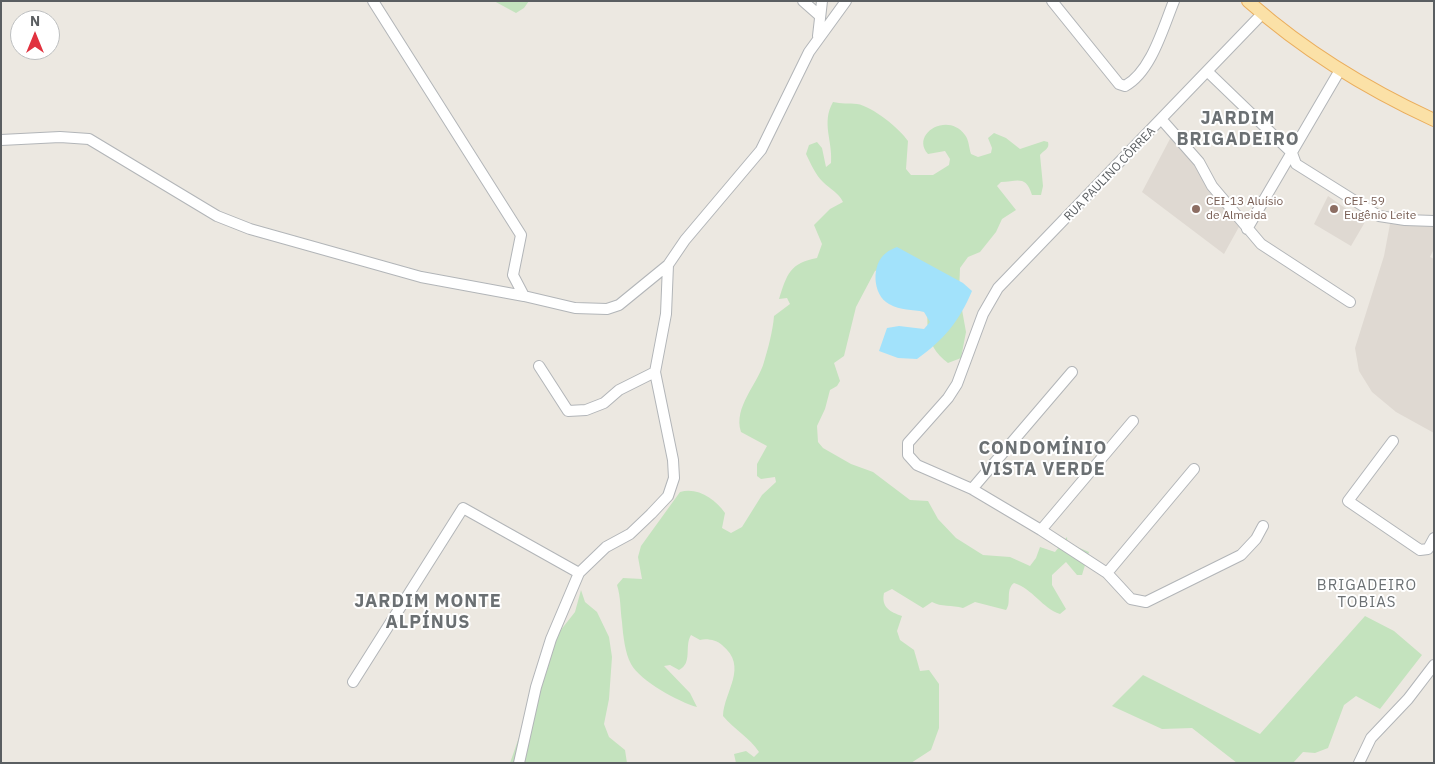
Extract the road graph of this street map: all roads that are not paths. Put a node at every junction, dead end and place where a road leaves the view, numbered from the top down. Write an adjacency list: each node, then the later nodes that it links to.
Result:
1 (373, 1): 20 (street)
2 (803, 1): 9 (street)
3 (822, 1): 9 (street)
4 (846, 1): 10 (street)
5 (1052, 1): 6 (street)
6 (1174, 1)
7 (1248, 1): 8 (main road)
8 (1262, 14): 11 (main road); 12 (street, RUA PAULINO CÔRREA)
9 (820, 16): 10 (street)
10 (818, 37): 19 (street)
11 (1340, 70): 14 (main road); 16 (street)
12 (1208, 72): 13 (street, RUA PAULINO CÔRREA); 16 (street)
13 (1162, 120): 18 (street); 28 (street, RUA PAULINO CÔRREA)
14 (1434, 120)
15 (1, 140): 20 (street)
16 (1292, 153): 17 (street); 18 (street)
17 (1434, 221)
18 (1247, 229): 21 (street)
19 (668, 265): 20 (street); 23 (street)
20 (524, 296)
21 (1350, 302)
22 (540, 366): 23 (street)
23 (655, 372): 32 (street)
24 (1072, 372): 28 (street)
25 (1133, 421): 30 (street)
26 (1393, 441): 31 (street)
27 (1194, 469): 33 (street)
28 (972, 489): 30 (street)
29 (1263, 526): 33 (street)
30 (1041, 530): 33 (street)
31 (1434, 538)
32 (579, 572): 35 (street); 36 (street)
33 (1107, 573)
34 (1434, 665): 37 (street)
35 (353, 682)
36 (519, 763)
37 (1359, 763)

